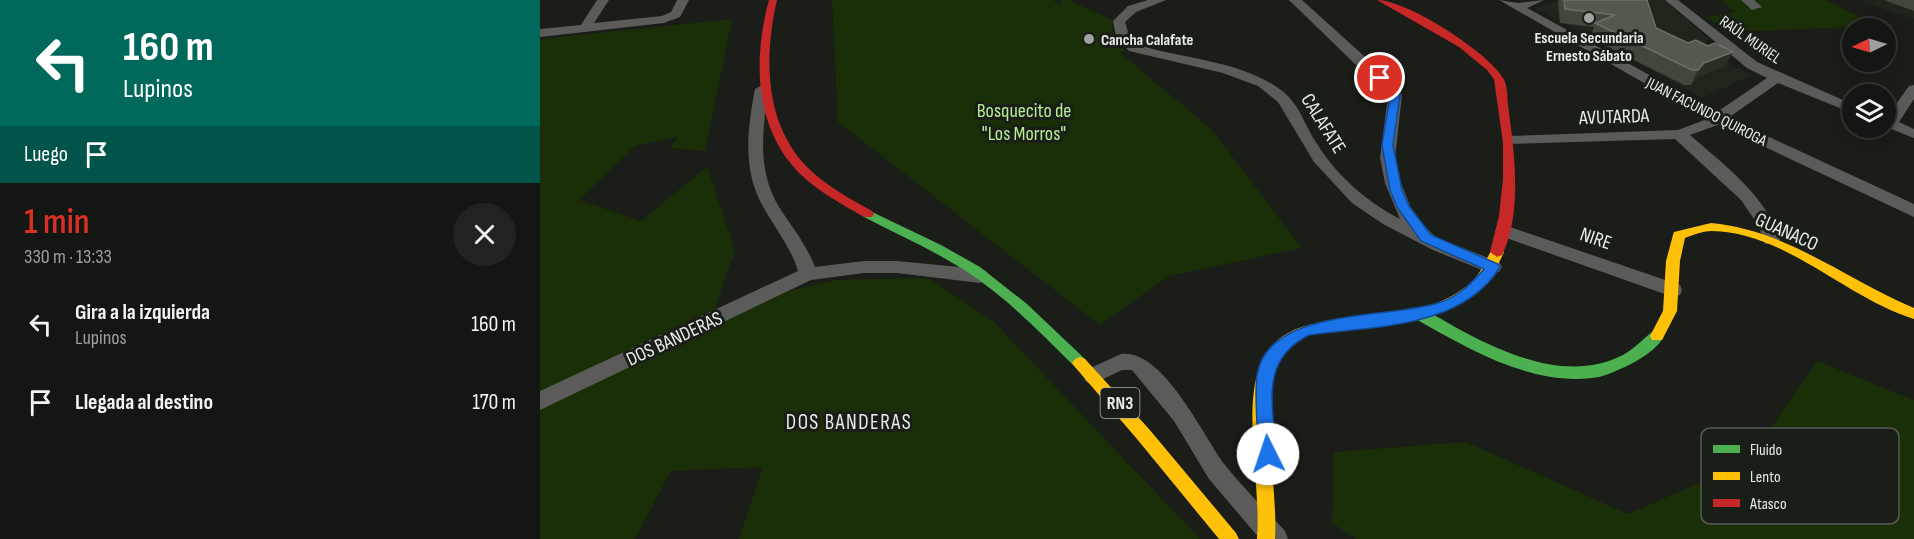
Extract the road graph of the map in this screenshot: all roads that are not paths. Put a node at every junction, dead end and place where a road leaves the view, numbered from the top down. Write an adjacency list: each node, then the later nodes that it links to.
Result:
1 (603, 0): 11 (street)
2 (683, 0): 11 (street)
3 (773, 0): 13 (main road, RN3)
4 (783, 0): 13 (main road, RN3)
5 (1295, 0): 26 (street)
6 (1381, 0): 23 (main road)
7 (1538, 0): 10 (street)
8 (1671, 0): 14 (street, RAÚL MURIEL)
9 (1152, 1): 26 (street, CALAFATE)
10 (1511, 4): 19 (street, JUAN FACUNDO QUIROGA)
11 (585, 28): 12 (street)
12 (540, 33)
13 (766, 45): 15 (main road, RN3)
14 (1777, 78): 17 (street, RAÚL MURIEL); 19 (street, AVUTARDA)
15 (764, 84): 29 (street); 30 (main road, RN3)
16 (1914, 89): 18 (street)
17 (1842, 105)
18 (1896, 113)
19 (1716, 118): 21 (street, AVUTARDA); 24 (street, JUAN FACUNDO QUIROGA)
20 (1896, 126): 22 (street)
21 (1679, 134): 23 (street, AVUTARDA); 27 (street)
22 (1914, 134)
23 (1510, 141): 25 (main road)
24 (1914, 211)
25 (1504, 231): 28 (main road); 31 (street, NIRE)
26 (1426, 238): 28 (street, CALAFATE)
27 (1771, 240): 31 (main road, GUANACO); 33 (main road, GUANACO)
28 (1493, 267): 32 (main road)
29 (808, 274): 30 (street, DOS BANDERAS); 35 (street, DOS BANDERAS)
30 (984, 277): 34 (main road, RN3)
31 (1673, 290): 32 (main road, GUANACO)
32 (1419, 314): 36 (main road)
33 (1914, 314)
34 (1093, 376): 36 (street); 37 (main road, RN3)
35 (540, 401)
36 (1270, 536)
37 (1230, 539)

